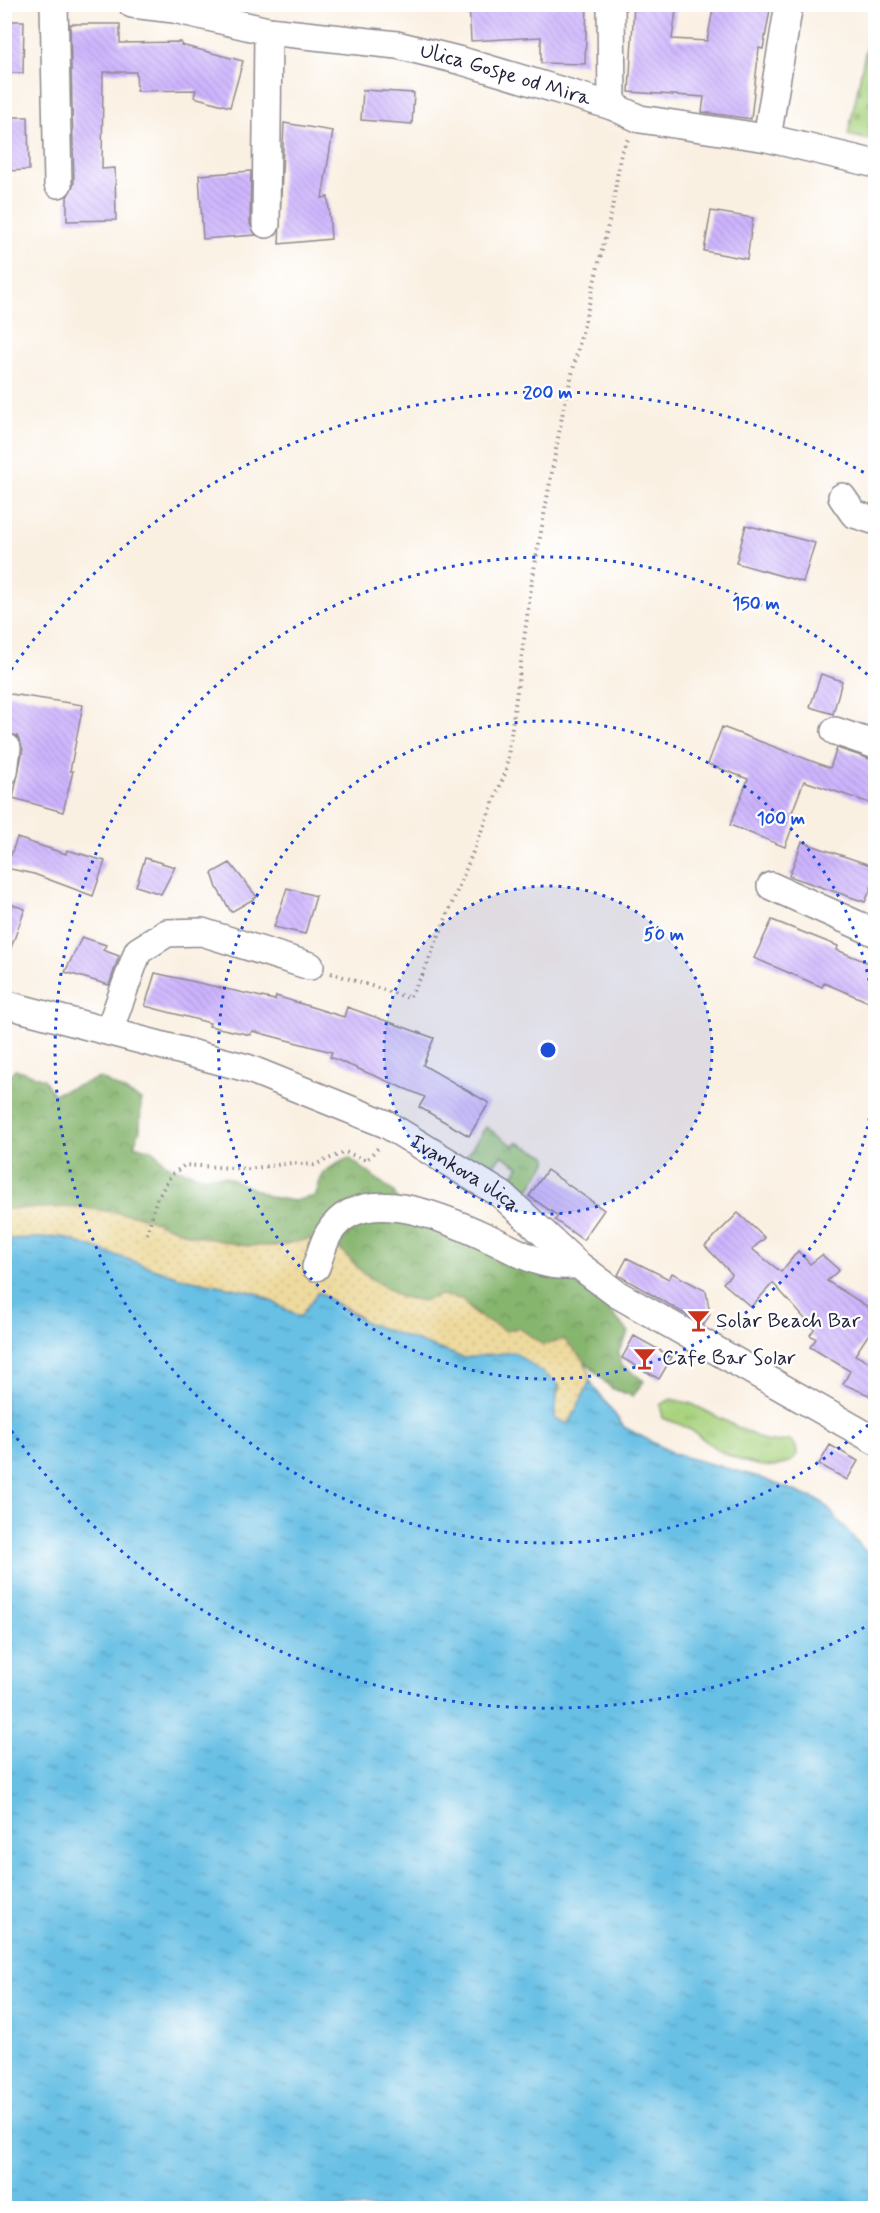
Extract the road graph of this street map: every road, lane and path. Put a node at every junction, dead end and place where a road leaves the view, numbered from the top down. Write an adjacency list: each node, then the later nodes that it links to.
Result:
1 (54, 4): 10 (street)
2 (132, 4): 5 (street, Ulica Gospe od Mira)
3 (611, 4): 6 (street)
4 (789, 4): 7 (street)
5 (268, 31): 6 (street, Ulica Gospe od Mira); 11 (street)
6 (612, 106): 7 (street, Ulica Gospe od Mira)
7 (767, 138): 9 (street, Ulica Gospe od Mira)
8 (621, 152): 18 (path)
9 (876, 164)
10 (58, 184)
11 (266, 224)
12 (842, 497): 13 (street)
13 (876, 521)
14 (835, 731): 15 (street)
15 (876, 745)
16 (771, 886): 17 (street)
17 (876, 933)
18 (310, 966): 20 (street)
19 (4, 1004): 20 (street, Ivankova ulica)
20 (109, 1031): 21 (street, Ivankova ulica)
21 (395, 1130): 22 (path); 23 (street, Ivankova ulica)
22 (147, 1234)
23 (577, 1264): 24 (street); 25 (street, Ivankova ulica)
24 (316, 1267)
25 (876, 1441)

